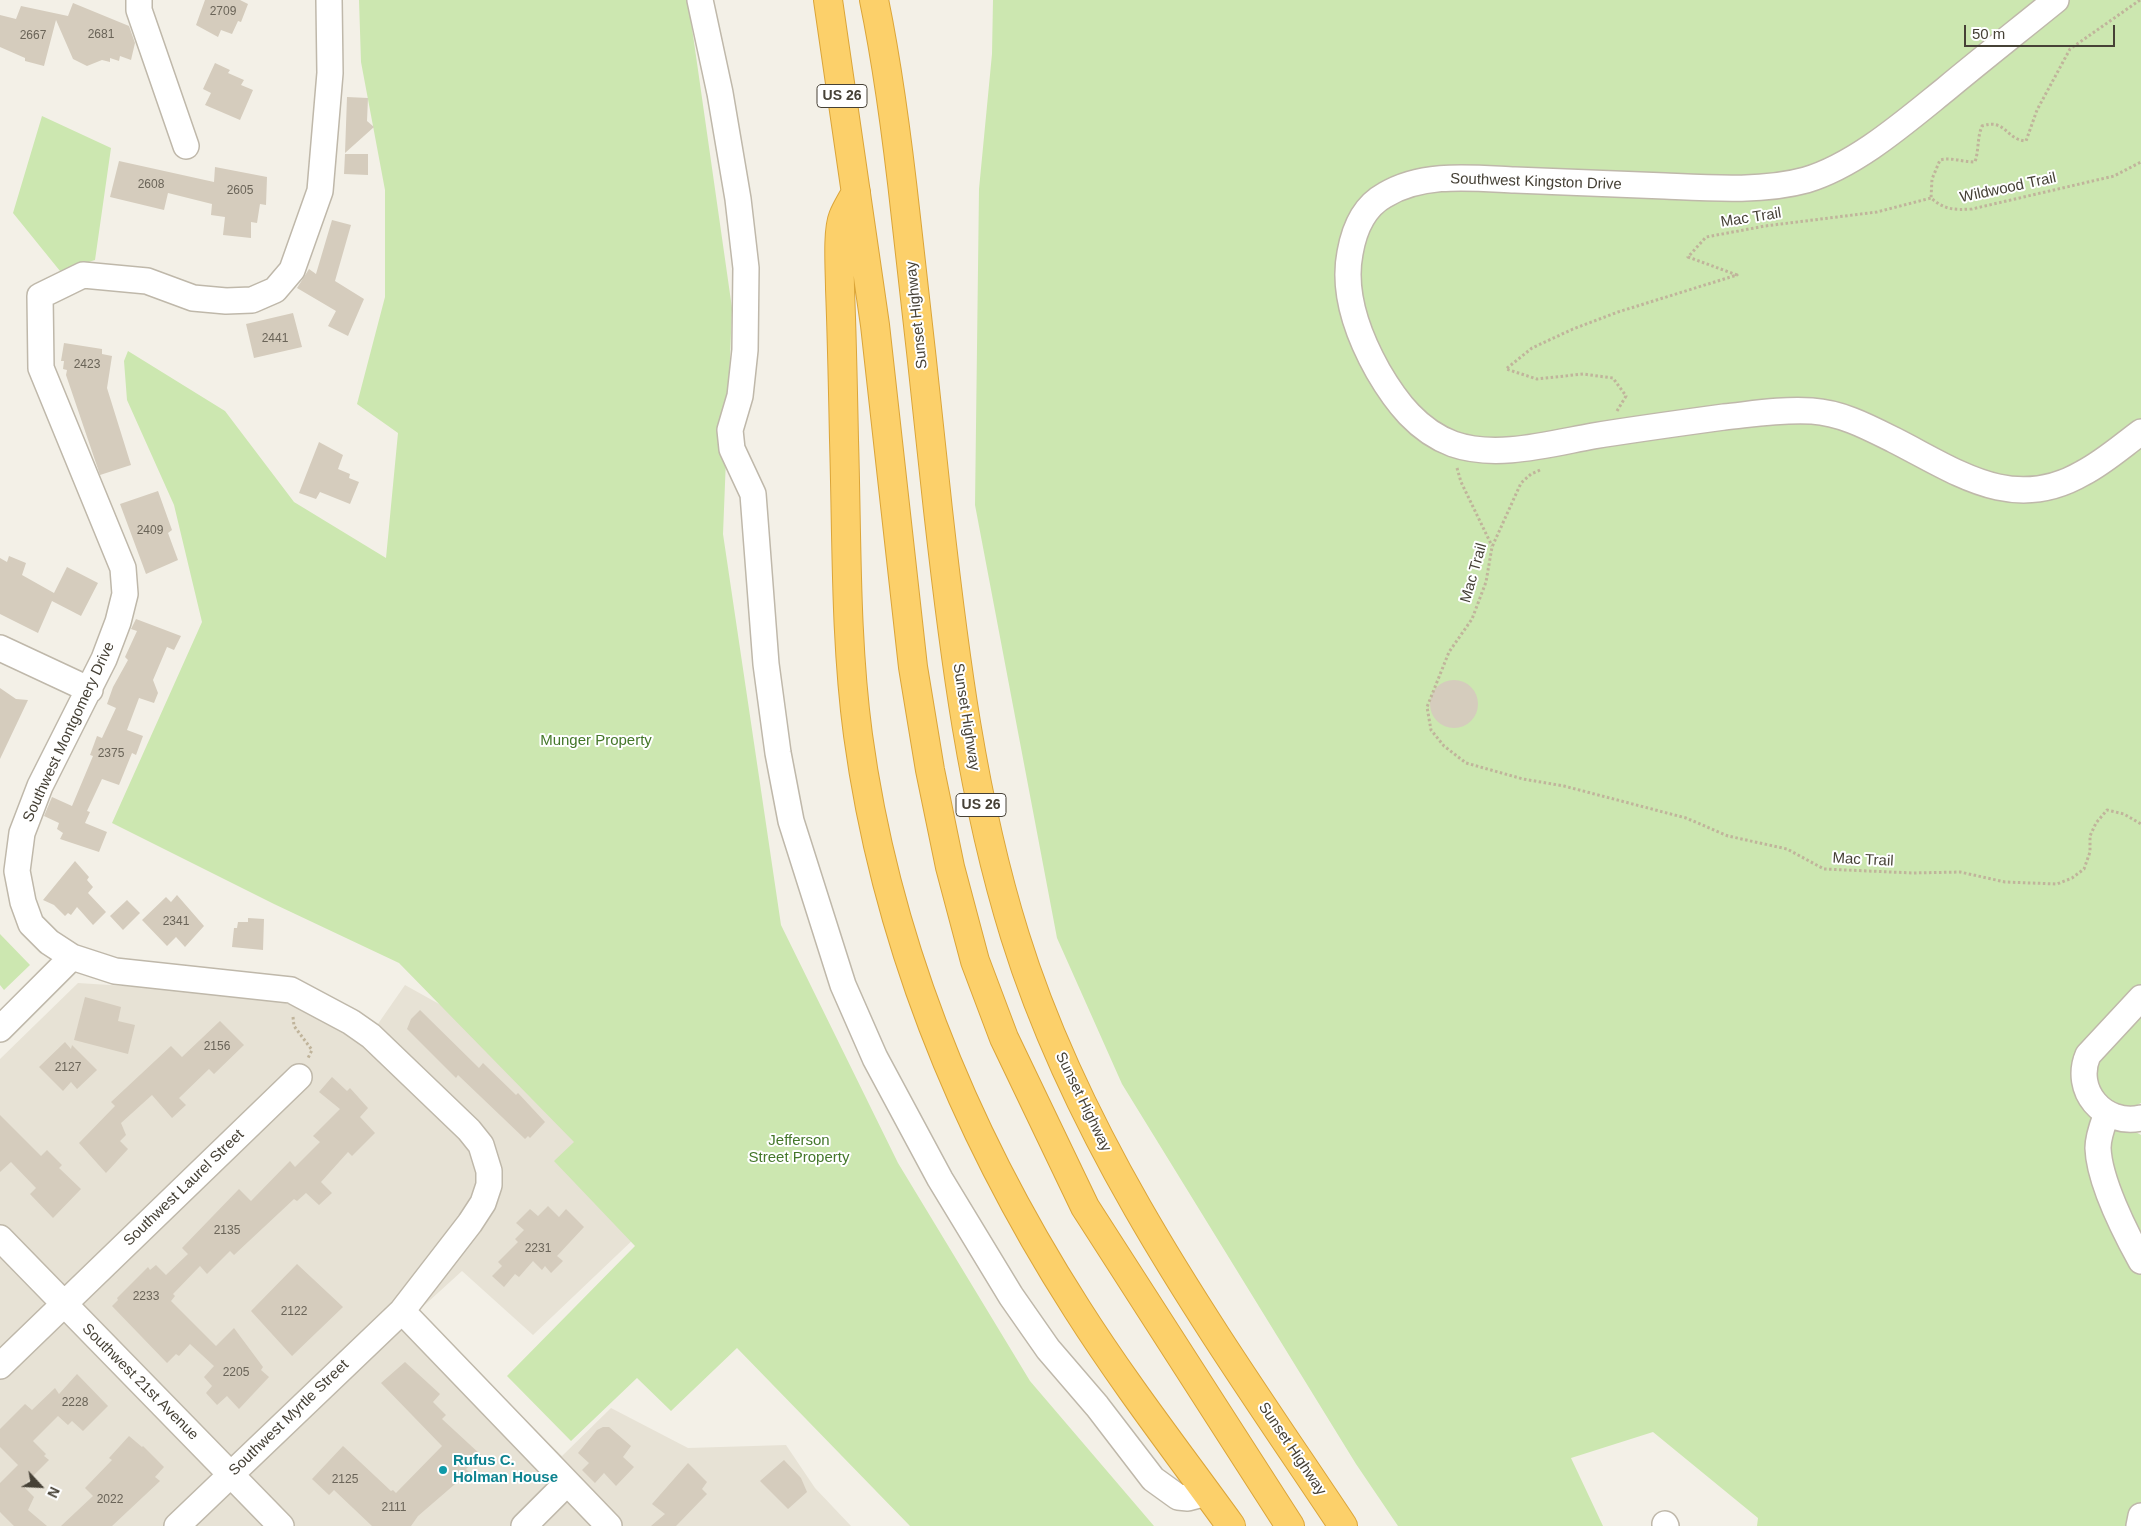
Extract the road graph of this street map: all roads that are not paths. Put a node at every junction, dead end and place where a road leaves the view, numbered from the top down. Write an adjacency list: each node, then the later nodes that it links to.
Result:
1 (139, 0): 7 (street)
2 (329, 0): 11 (street, Southwest Montgomery Drive)
3 (700, 0): 25 (street)
4 (828, 0): 8 (highway, US 26)
5 (874, 0): 33 (highway, Sunset Highway / US 26)
6 (2056, 0): 9 (street, Southwest Kingston Drive)
7 (186, 146)
8 (856, 192): 25 (highway); 32 (highway, US 26)
9 (2141, 432)
10 (0, 648): 11 (street)
11 (90, 690): 12 (street, Southwest Montgomery Drive)
12 (72, 957): 14 (street); 21 (street, Southwest Montgomery Drive)
13 (2141, 998): 16 (street)
14 (0, 1029)
15 (299, 1077): 20 (street, Southwest Laurel Street)
16 (2107, 1113): 17 (street); 19 (street)
17 (2141, 1118)
18 (0, 1238): 20 (street, Southwest 21st Avenue)
19 (2141, 1261)
20 (64, 1304): 22 (street, Southwest Laurel Street); 23 (street, Southwest 21st Avenue)
21 (402, 1310): 23 (street, Southwest Myrtle Street); 24 (street)
22 (0, 1366)
23 (231, 1474): 27 (street, Southwest Myrtle Street); 28 (street, Southwest 21st Avenue)
24 (567, 1483): 29 (street); 30 (street)
25 (1207, 1493): 31 (highway)
26 (2141, 1516): 34 (street)
27 (178, 1526)
28 (281, 1526)
29 (524, 1526)
30 (609, 1526)
31 (1231, 1526)
32 (1290, 1526)
33 (1344, 1526)
34 (2138, 1526)

